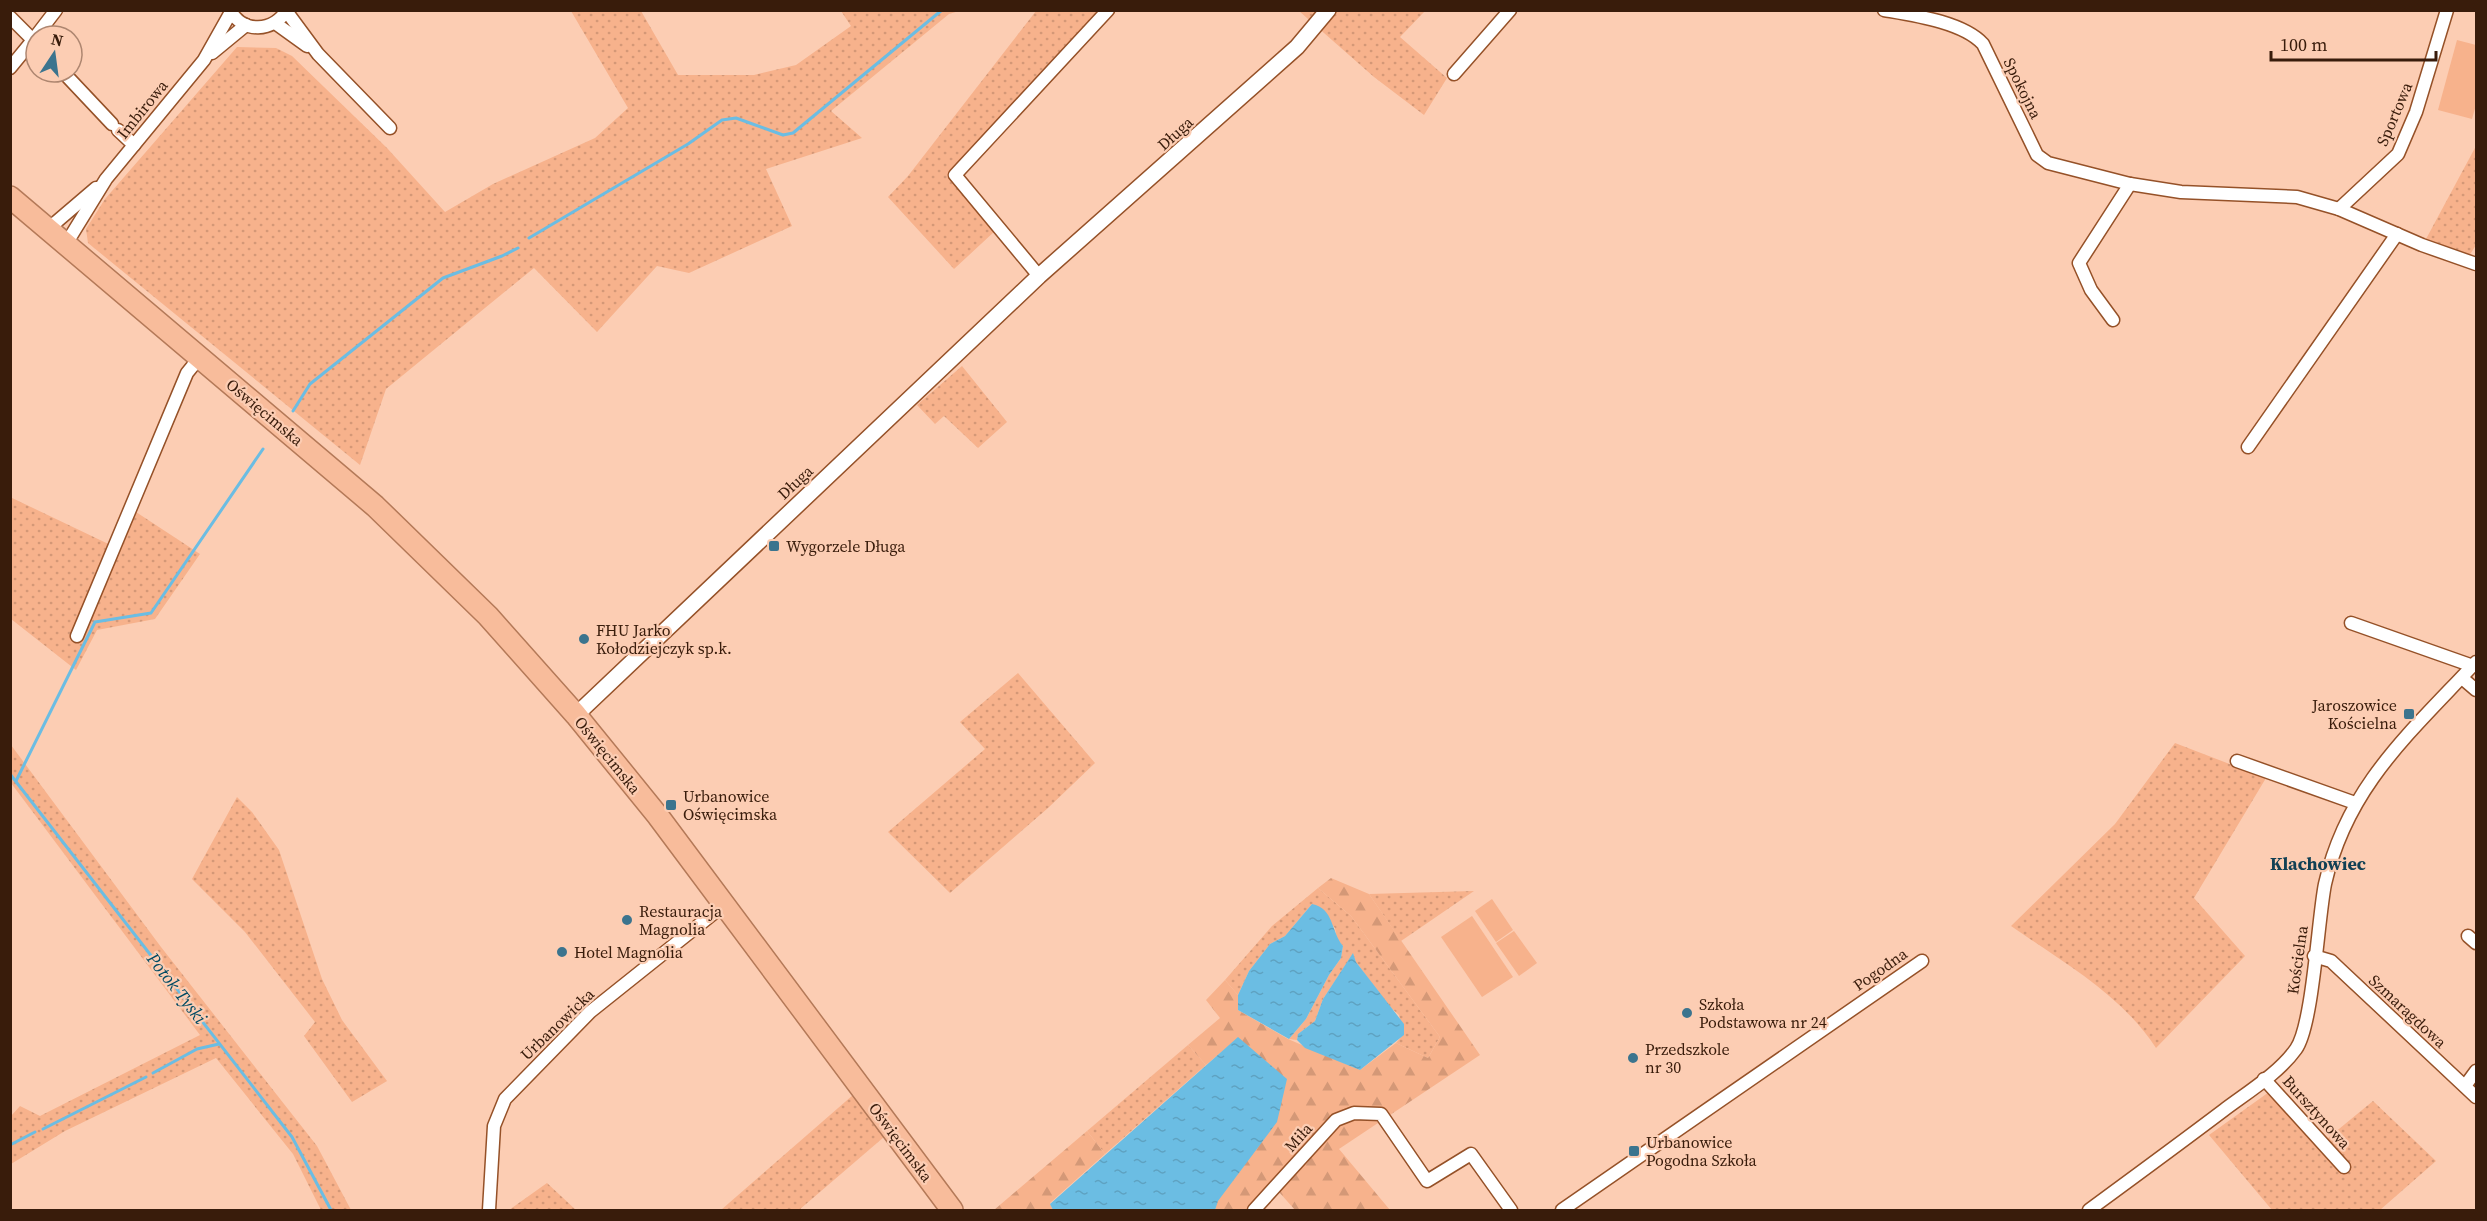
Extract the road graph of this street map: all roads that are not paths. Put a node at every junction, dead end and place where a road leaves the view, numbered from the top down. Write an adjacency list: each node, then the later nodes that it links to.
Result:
1 (56, 10): 11 (street)
2 (1108, 10): 30 (street)
3 (1328, 10): 30 (street, Długa)
4 (1510, 10): 18 (street)
5 (2447, 10): 25 (street, Sportowa)
6 (230, 11): 12 (street); 16 (street, Imbirowa)
7 (287, 11): 10 (street); 15 (street)
8 (1889, 11): 23 (street, Spokojna)
9 (10, 16): 13 (street)
10 (275, 23): 12 (street); 15 (street)
11 (46, 24)
12 (246, 25): 16 (street, Imbirowa)
13 (24, 31)
14 (24, 52): 17 (street)
15 (318, 54): 20 (street)
16 (204, 60): 21 (street, Imbirowa)
17 (10, 68)
18 (1454, 74)
19 (74, 84): 21 (street)
20 (390, 128)
21 (134, 145): 22 (street, Imbirowa)
22 (106, 179): 26 (street, Imbirowa); 28 (street, Imbirowa)
23 (2130, 184): 25 (street, Spokojna); 31 (street)
24 (10, 197): 26 (highway, Oświęcimska)
25 (2339, 209): 27 (street, Spokojna)
26 (48, 229): 28 (highway, Oświęcimska)
27 (2397, 234): 29 (street, Spokojna); 33 (street)
28 (66, 244): 32 (highway, Oświęcimska)
29 (2476, 264)
30 (1040, 276): 39 (street, Długa)
31 (2113, 320)
32 (200, 357): 35 (street); 39 (highway, Oświęcimska)
33 (2248, 447)
34 (2351, 623): 36 (street)
35 (77, 636)
36 (2475, 664): 37 (street, Kościelna)
37 (2462, 678): 38 (street); 41 (street, Kościelna)
38 (2476, 690)
39 (576, 715): 42 (highway, Oświęcimska)
40 (2236, 761): 41 (street)
41 (2355, 803): 43 (street, Kościelna)
42 (724, 905): 50 (street, Urbanowicka); 51 (highway, Oświęcimska)
43 (2314, 956): 46 (street, Kościelna); 47 (street, Szmaragdowa)
44 (1922, 961): 54 (street, Pogodna)
45 (2476, 1071): 47 (street)
46 (2264, 1079): 49 (street, Bursztynowa); 55 (street, Kościelna)
47 (2465, 1086): 48 (street, Szmaragdowa)
48 (2476, 1096)
49 (2344, 1167)
50 (489, 1210)
51 (952, 1210)
52 (1254, 1210): 53 (street, Miła)
53 (1510, 1210)
54 (1562, 1210)
55 (2089, 1210)

